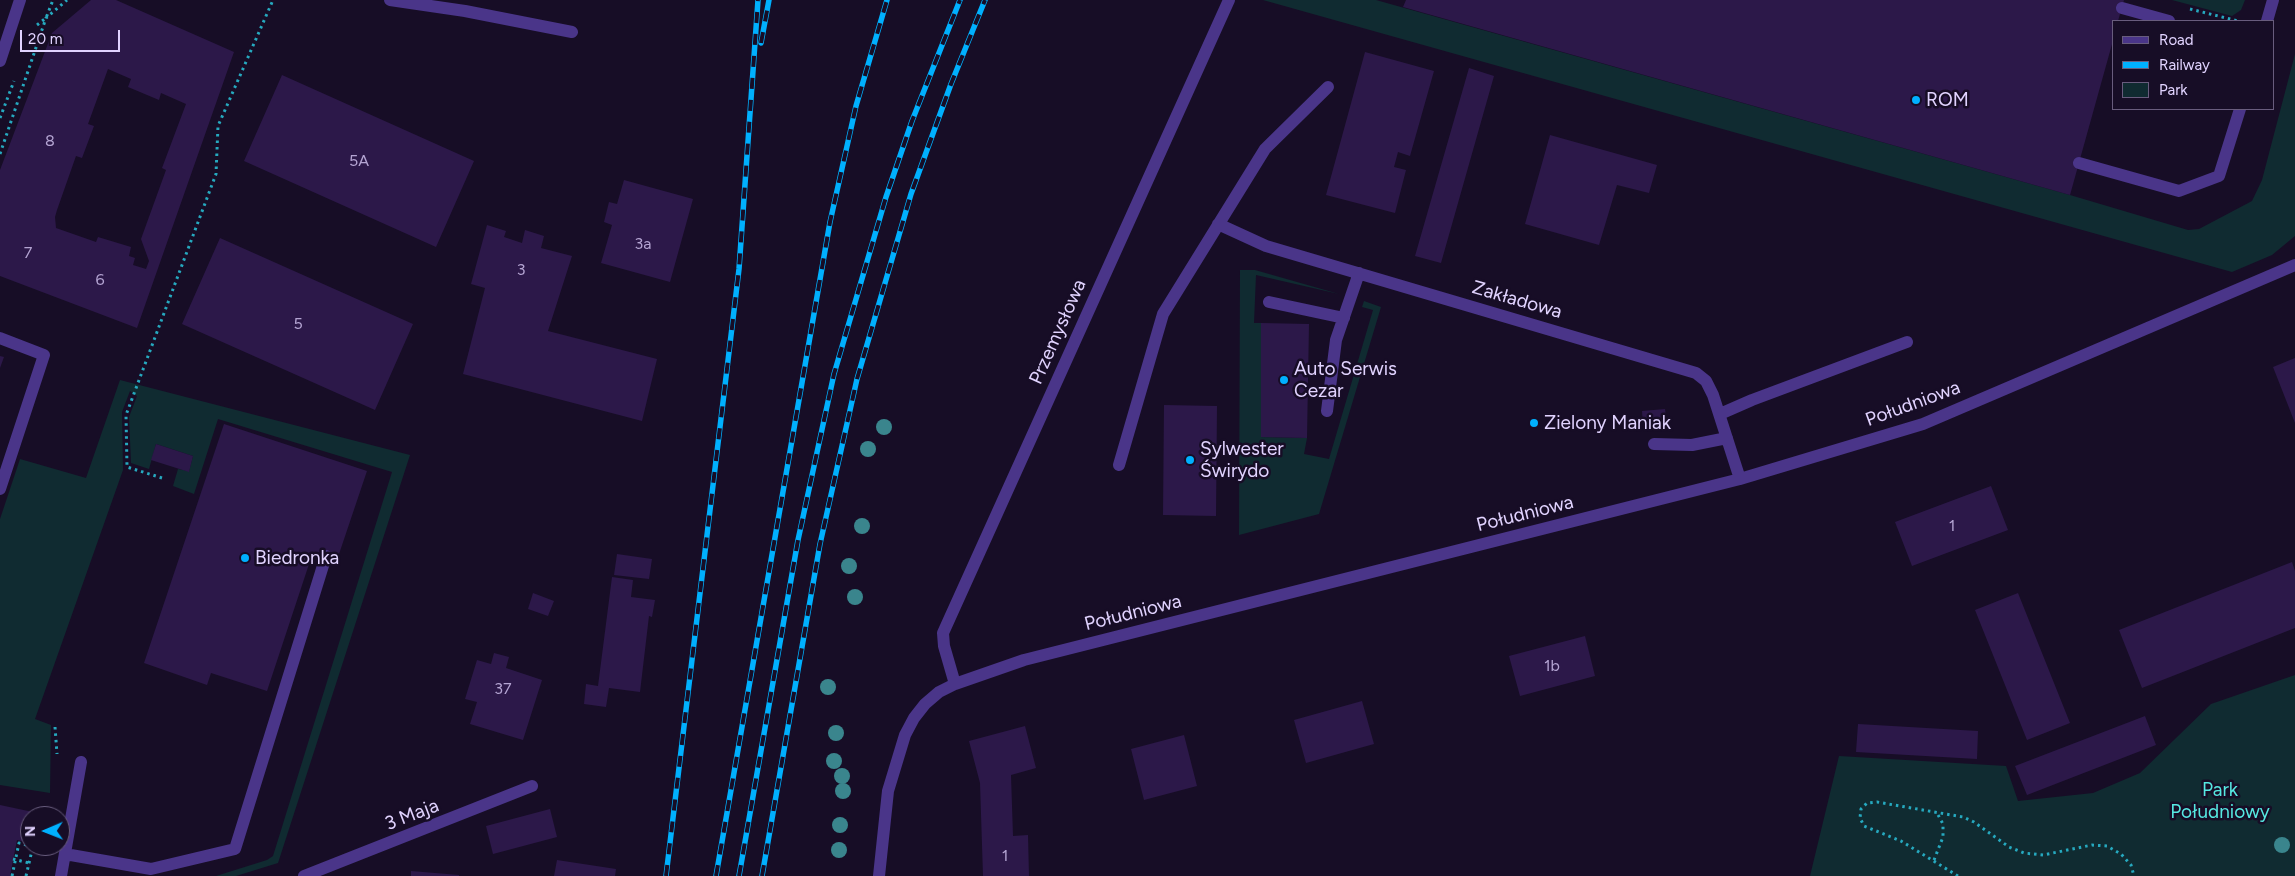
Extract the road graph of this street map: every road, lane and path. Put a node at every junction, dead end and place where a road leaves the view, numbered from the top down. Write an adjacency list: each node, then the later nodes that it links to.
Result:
1 (67, 0): 16 (path)
2 (273, 0): 30 (path)
3 (390, 0): 12 (street)
4 (1229, 0): 34 (street, Przemysłowa)
5 (2273, 0): 11 (street)
6 (18, 2): 13 (street)
7 (2183, 7): 10 (path)
8 (2122, 8): 9 (street)
9 (2165, 20)
10 (2234, 20)
11 (2266, 20)
12 (572, 32)
13 (0, 61)
14 (1328, 87): 18 (street)
15 (2240, 110): 17 (street)
16 (0, 154)
17 (2079, 163)
18 (1218, 224): 20 (street, Zakładowa); 29 (street)
19 (2295, 265): 31 (street, Południowa)
20 (1359, 273): 22 (street); 26 (street, Zakładowa)
21 (1268, 302): 22 (street)
22 (1344, 318): 25 (street)
23 (0, 338): 32 (street)
24 (1907, 342): 26 (street)
25 (1327, 412)
26 (1720, 414): 27 (street, Zakładowa)
27 (1727, 438): 28 (street); 31 (street, Zakładowa)
28 (1654, 444)
29 (1118, 465)
30 (162, 478)
31 (1740, 479): 34 (street, Południowa)
32 (0, 489)
33 (326, 556): 40 (street)
34 (955, 684): 50 (street, Południowa)
35 (81, 762): 38 (street)
36 (532, 786): 49 (street, 3 Maja)
37 (1937, 813): 44 (path); 44 (path); 52 (path)
38 (70, 829)
39 (20, 843): 43 (path)
40 (70, 855)
41 (30, 856): 45 (path)
42 (66, 856): 48 (street)
43 (14, 860): 45 (path); 46 (path)
44 (1934, 860): 51 (path)
45 (29, 863): 47 (path)
46 (12, 876)
47 (26, 876)
48 (61, 876)
49 (304, 876)
50 (879, 876)
51 (1958, 876)
52 (2134, 876)

